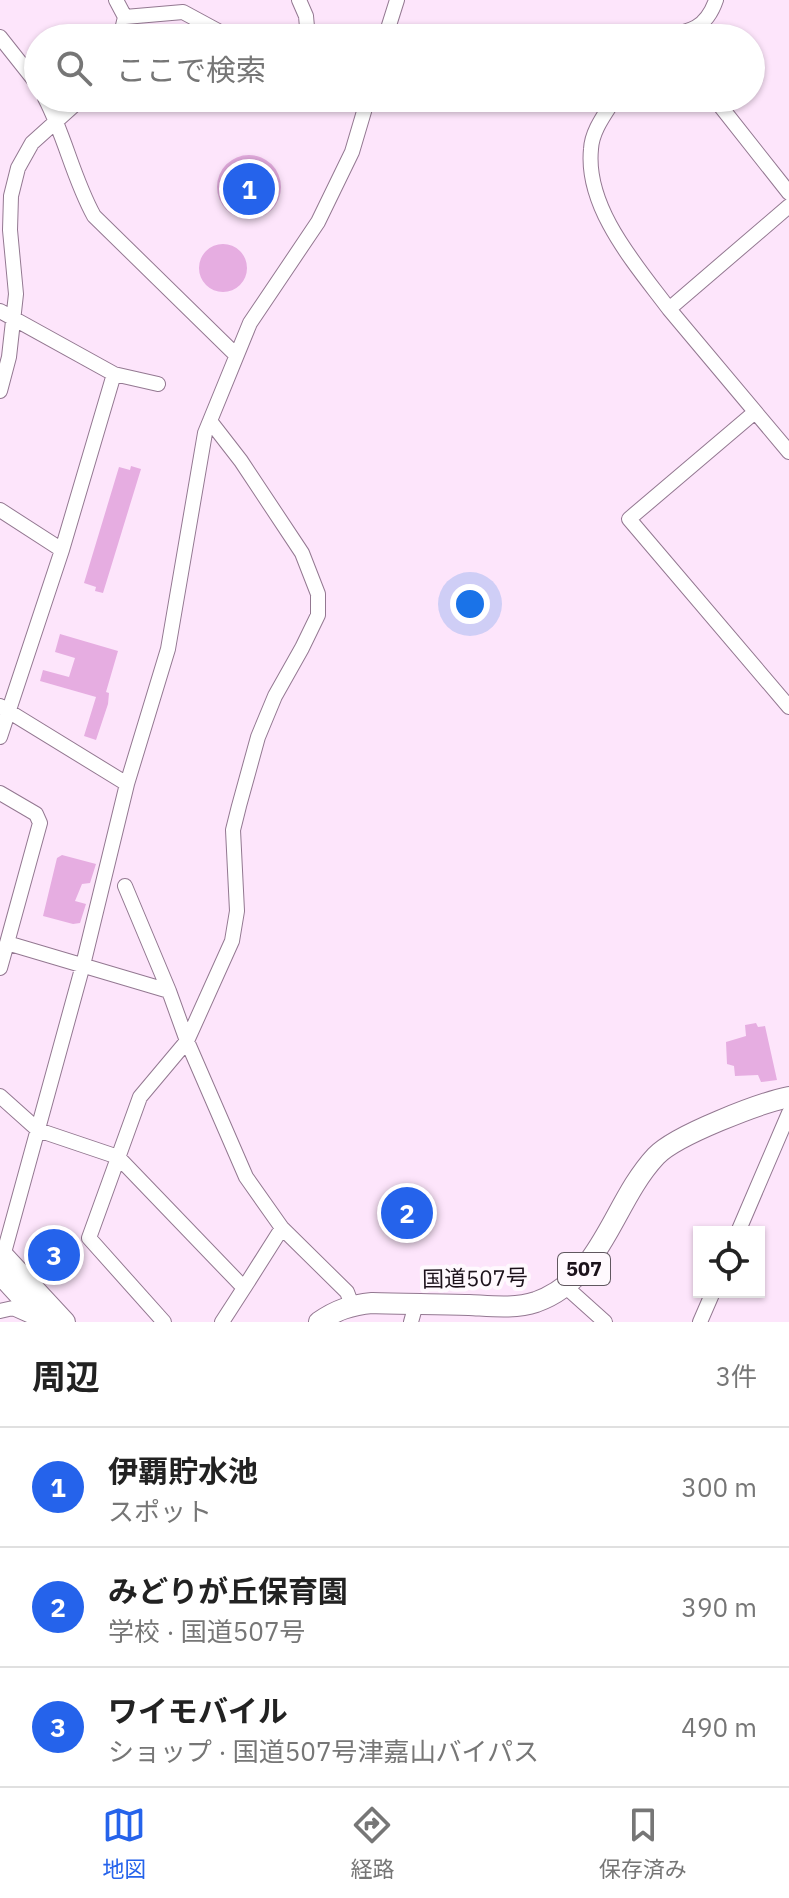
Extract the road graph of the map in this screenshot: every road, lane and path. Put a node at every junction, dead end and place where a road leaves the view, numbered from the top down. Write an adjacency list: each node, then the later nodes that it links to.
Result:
1 (116, 0): 5 (street)
2 (299, 0): 8 (street)
3 (397, 0): 9 (street)
4 (716, 0): 10 (street)
5 (125, 17): 6 (street); 7 (street)
6 (123, 24)
7 (205, 24)
8 (307, 24)
9 (389, 24)
10 (700, 24)
11 (0, 37): 12 (street)
12 (24, 67)
13 (53, 112): 18 (street)
14 (68, 112): 18 (street)
15 (364, 112): 24 (street)
16 (607, 112): 21 (street)
17 (725, 112): 19 (street)
18 (58, 122): 23 (street); 24 (street)
19 (789, 193)
20 (789, 206): 21 (street)
21 (669, 309): 28 (street)
22 (0, 311): 23 (street)
23 (14, 319): 25 (street); 27 (street)
24 (236, 355): 29 (street)
25 (114, 374): 26 (street); 32 (street)
26 (158, 384)
27 (0, 391)
28 (755, 412): 30 (street); 33 (street)
29 (210, 421): 36 (street); 43 (street)
30 (789, 452)
31 (0, 510): 32 (street)
32 (62, 550): 34 (street)
33 (789, 707)
34 (5, 709): 35 (street); 36 (street)
35 (0, 737)
36 (127, 784): 40 (street)
37 (0, 793): 39 (street)
38 (125, 886): 42 (street)
39 (7, 943): 40 (street); 41 (street)
40 (83, 965): 42 (street); 47 (street)
41 (0, 968)
42 (169, 991): 43 (street)
43 (187, 1041): 48 (street); 52 (street)
44 (0, 1096): 47 (street)
45 (789, 1097): 54 (highway, 国道507号 / 507)
46 (789, 1113): 51 (street)
47 (38, 1130): 48 (street); 49 (street)
48 (118, 1157): 55 (street); 62 (street)
49 (19, 1196): 50 (street); 53 (street)
50 (0, 1220)
51 (741, 1226)
52 (282, 1228): 55 (street); 57 (street)
53 (1, 1262): 60 (highway); 61 (highway)
54 (566, 1287): 59 (highway, 国道507号 / 507); 65 (street)
55 (244, 1288): 63 (street)
56 (710, 1298): 66 (street)
57 (352, 1305): 59 (highway, 国道507号 / 507); 64 (highway, 国道507号 / 507)
58 (0, 1311): 60 (street)
59 (413, 1313)
60 (42, 1322)
61 (65, 1322)
62 (164, 1322)
63 (222, 1322)
64 (319, 1322)
65 (605, 1322)
66 (700, 1322)

